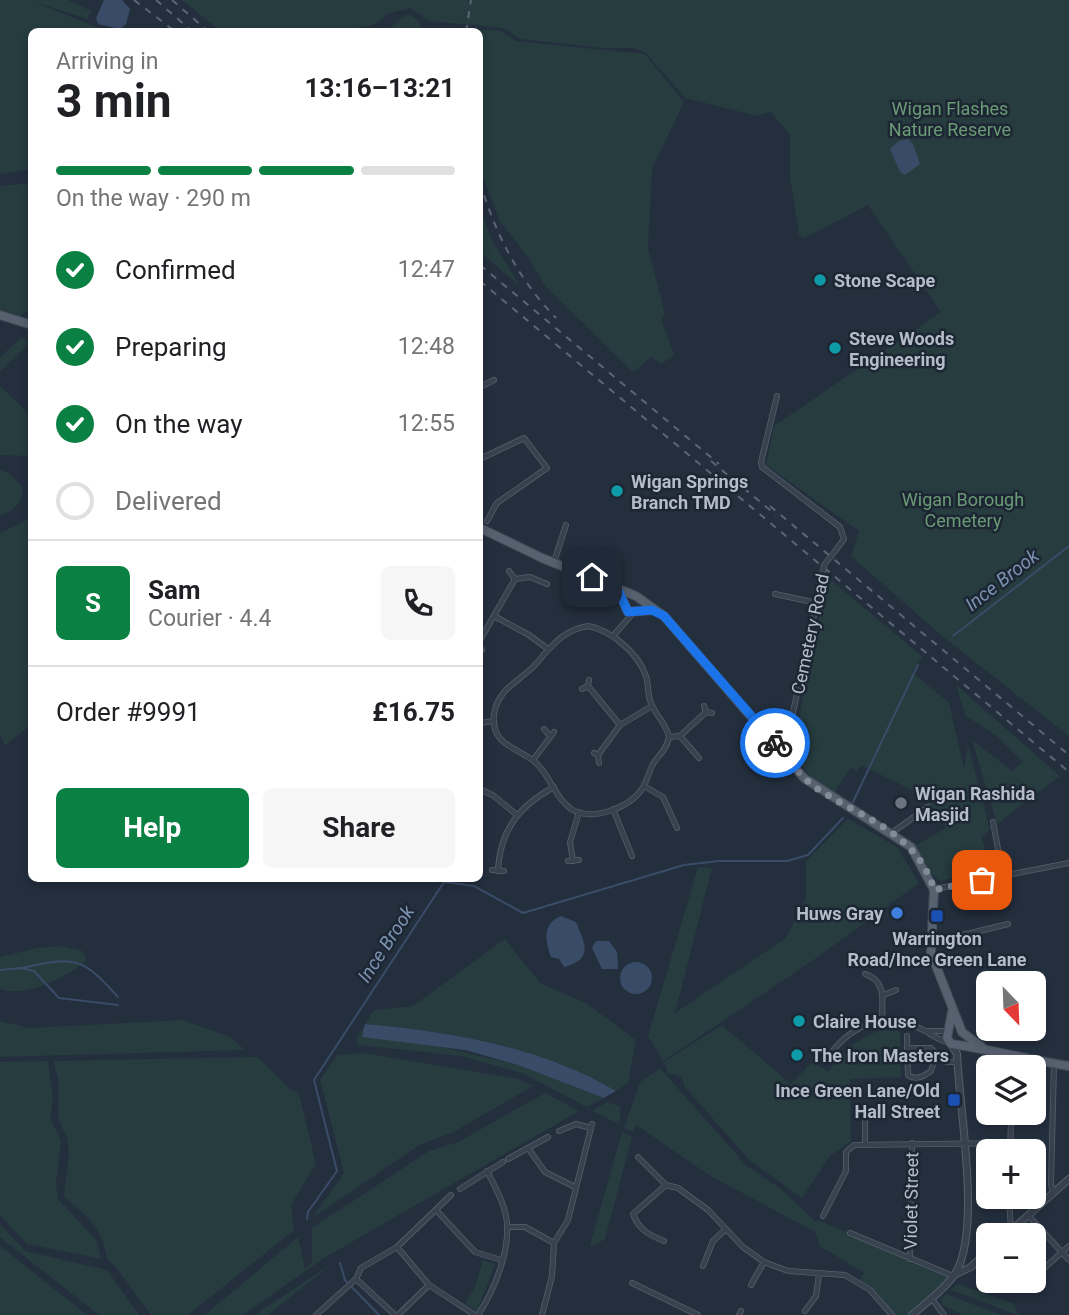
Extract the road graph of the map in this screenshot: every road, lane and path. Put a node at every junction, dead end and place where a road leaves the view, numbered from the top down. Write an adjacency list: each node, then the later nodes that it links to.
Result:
1 (0, 315): 2 (main road)
2 (28, 324)
3 (494, 380): 4 (street)
4 (483, 386)
5 (777, 396): 17 (street, Cemetery Road, bridge)
6 (483, 458): 7 (street)
7 (490, 518)
8 (566, 525): 10 (street)
9 (483, 531): 10 (main road)
10 (553, 563): 16 (main road)
11 (509, 571): 12 (street)
12 (515, 579): 13 (street); 20 (street)
13 (547, 584)
14 (775, 594): 17 (street)
15 (641, 601): 16 (main road); 18 (main road); 19 (main road)
16 (627, 602): 19 (main road); 21 (street)
17 (817, 603): 34 (street, Cemetery Road)
18 (652, 610): 19 (main road); 34 (main road)
19 (636, 612): 21 (street)
20 (494, 616): 22 (street); 24 (street)
21 (621, 624): 23 (street)
22 (483, 635)
23 (613, 636): 24 (street); 27 (street)
24 (548, 649): 28 (street)
25 (582, 689): 30 (street)
26 (704, 705): 32 (street)
27 (652, 706): 30 (street); 33 (street)
28 (494, 721): 29 (street); 36 (street)
29 (483, 723)
30 (620, 725): 37 (street)
31 (544, 729): 36 (street)
32 (680, 736): 33 (street); 35 (street)
33 (669, 737): 39 (street)
34 (780, 749): 47 (main road)
35 (699, 758)
36 (533, 760): 38 (street)
37 (599, 764)
38 (554, 786): 43 (street); 44 (street)
39 (644, 786): 42 (street); 46 (street)
40 (483, 790): 44 (street)
41 (928, 807): 47 (street)
42 (613, 809): 43 (street); 48 (street)
43 (579, 812): 49 (street)
44 (517, 815): 51 (street)
45 (993, 822): 52 (street)
46 (677, 828)
47 (893, 832): 53 (main road)
48 (632, 856)
49 (573, 861)
50 (1069, 863): 52 (street)
51 (504, 871)
52 (1003, 876): 53 (street)
53 (934, 890): 55 (main road)
54 (1008, 924): 55 (street)
55 (929, 943): 59 (main road)
56 (865, 974): 58 (street)
57 (896, 990): 58 (street)
58 (884, 995): 60 (street)
59 (951, 1006): 62 (main road); 63 (main road)
60 (882, 1020): 61 (street); 69 (street)
61 (926, 1031): 62 (street); 65 (street)
62 (950, 1031): 63 (main road); 65 (main road)
63 (962, 1032): 65 (main road); 67 (main road)
64 (907, 1036): 66 (street)
65 (953, 1044): 67 (main road); 70 (street)
66 (907, 1048): 68 (street); 68 (street)
67 (983, 1048): 71 (main road)
68 (936, 1054): 70 (street)
69 (826, 1060)
70 (957, 1062): 77 (street)
71 (1054, 1063): 72 (main road); 87 (street)
72 (1069, 1066)
73 (865, 1120): 79 (street)
74 (559, 1131): 85 (street)
75 (548, 1137): 80 (street)
76 (912, 1143): 77 (street); 79 (street); 102 (street, Violet Street)
77 (963, 1143): 78 (street); 99 (street)
78 (976, 1143)
79 (865, 1144): 91 (street)
80 (528, 1148): 82 (street); 85 (street)
81 (638, 1157): 84 (street)
82 (487, 1171): 86 (street); 93 (street)
83 (1068, 1182): 87 (street)
84 (666, 1185): 94 (street); 96 (street)
85 (575, 1187): 97 (street)
86 (460, 1189)
87 (1053, 1193): 90 (street)
88 (452, 1195): 89 (street)
89 (436, 1210): 98 (street); 103 (street)
90 (1028, 1215): 92 (street); 101 (street)
91 (823, 1216)
92 (1019, 1223)
93 (507, 1227): 97 (street); 103 (street)
94 (726, 1229): 105 (street); 107 (street)
95 (850, 1233): 102 (street)
96 (664, 1241)
97 (554, 1243): 120 (street)
98 (397, 1247): 111 (street); 113 (street)
99 (965, 1247): 106 (street); 110 (street)
100 (1069, 1247): 101 (street)
101 (1062, 1252): 104 (street); 108 (street)
102 (910, 1259): 110 (street)
103 (501, 1260): 119 (street)
104 (1069, 1260)
105 (764, 1262): 109 (street); 114 (street)
106 (974, 1263): 110 (street)
107 (703, 1266)
108 (1046, 1266)
109 (819, 1273): 116 (street); 122 (street)
110 (954, 1276): 115 (street)
111 (355, 1280): 117 (street); 118 (street)
112 (632, 1283): 121 (street)
113 (429, 1285): 118 (street); 119 (street)
114 (751, 1285)
115 (932, 1298): 123 (street); 124 (street)
116 (805, 1311)
117 (316, 1315)
118 (396, 1315)
119 (477, 1315)
120 (542, 1315)
121 (698, 1315)
122 (892, 1315)
123 (912, 1315)
124 (944, 1315)

